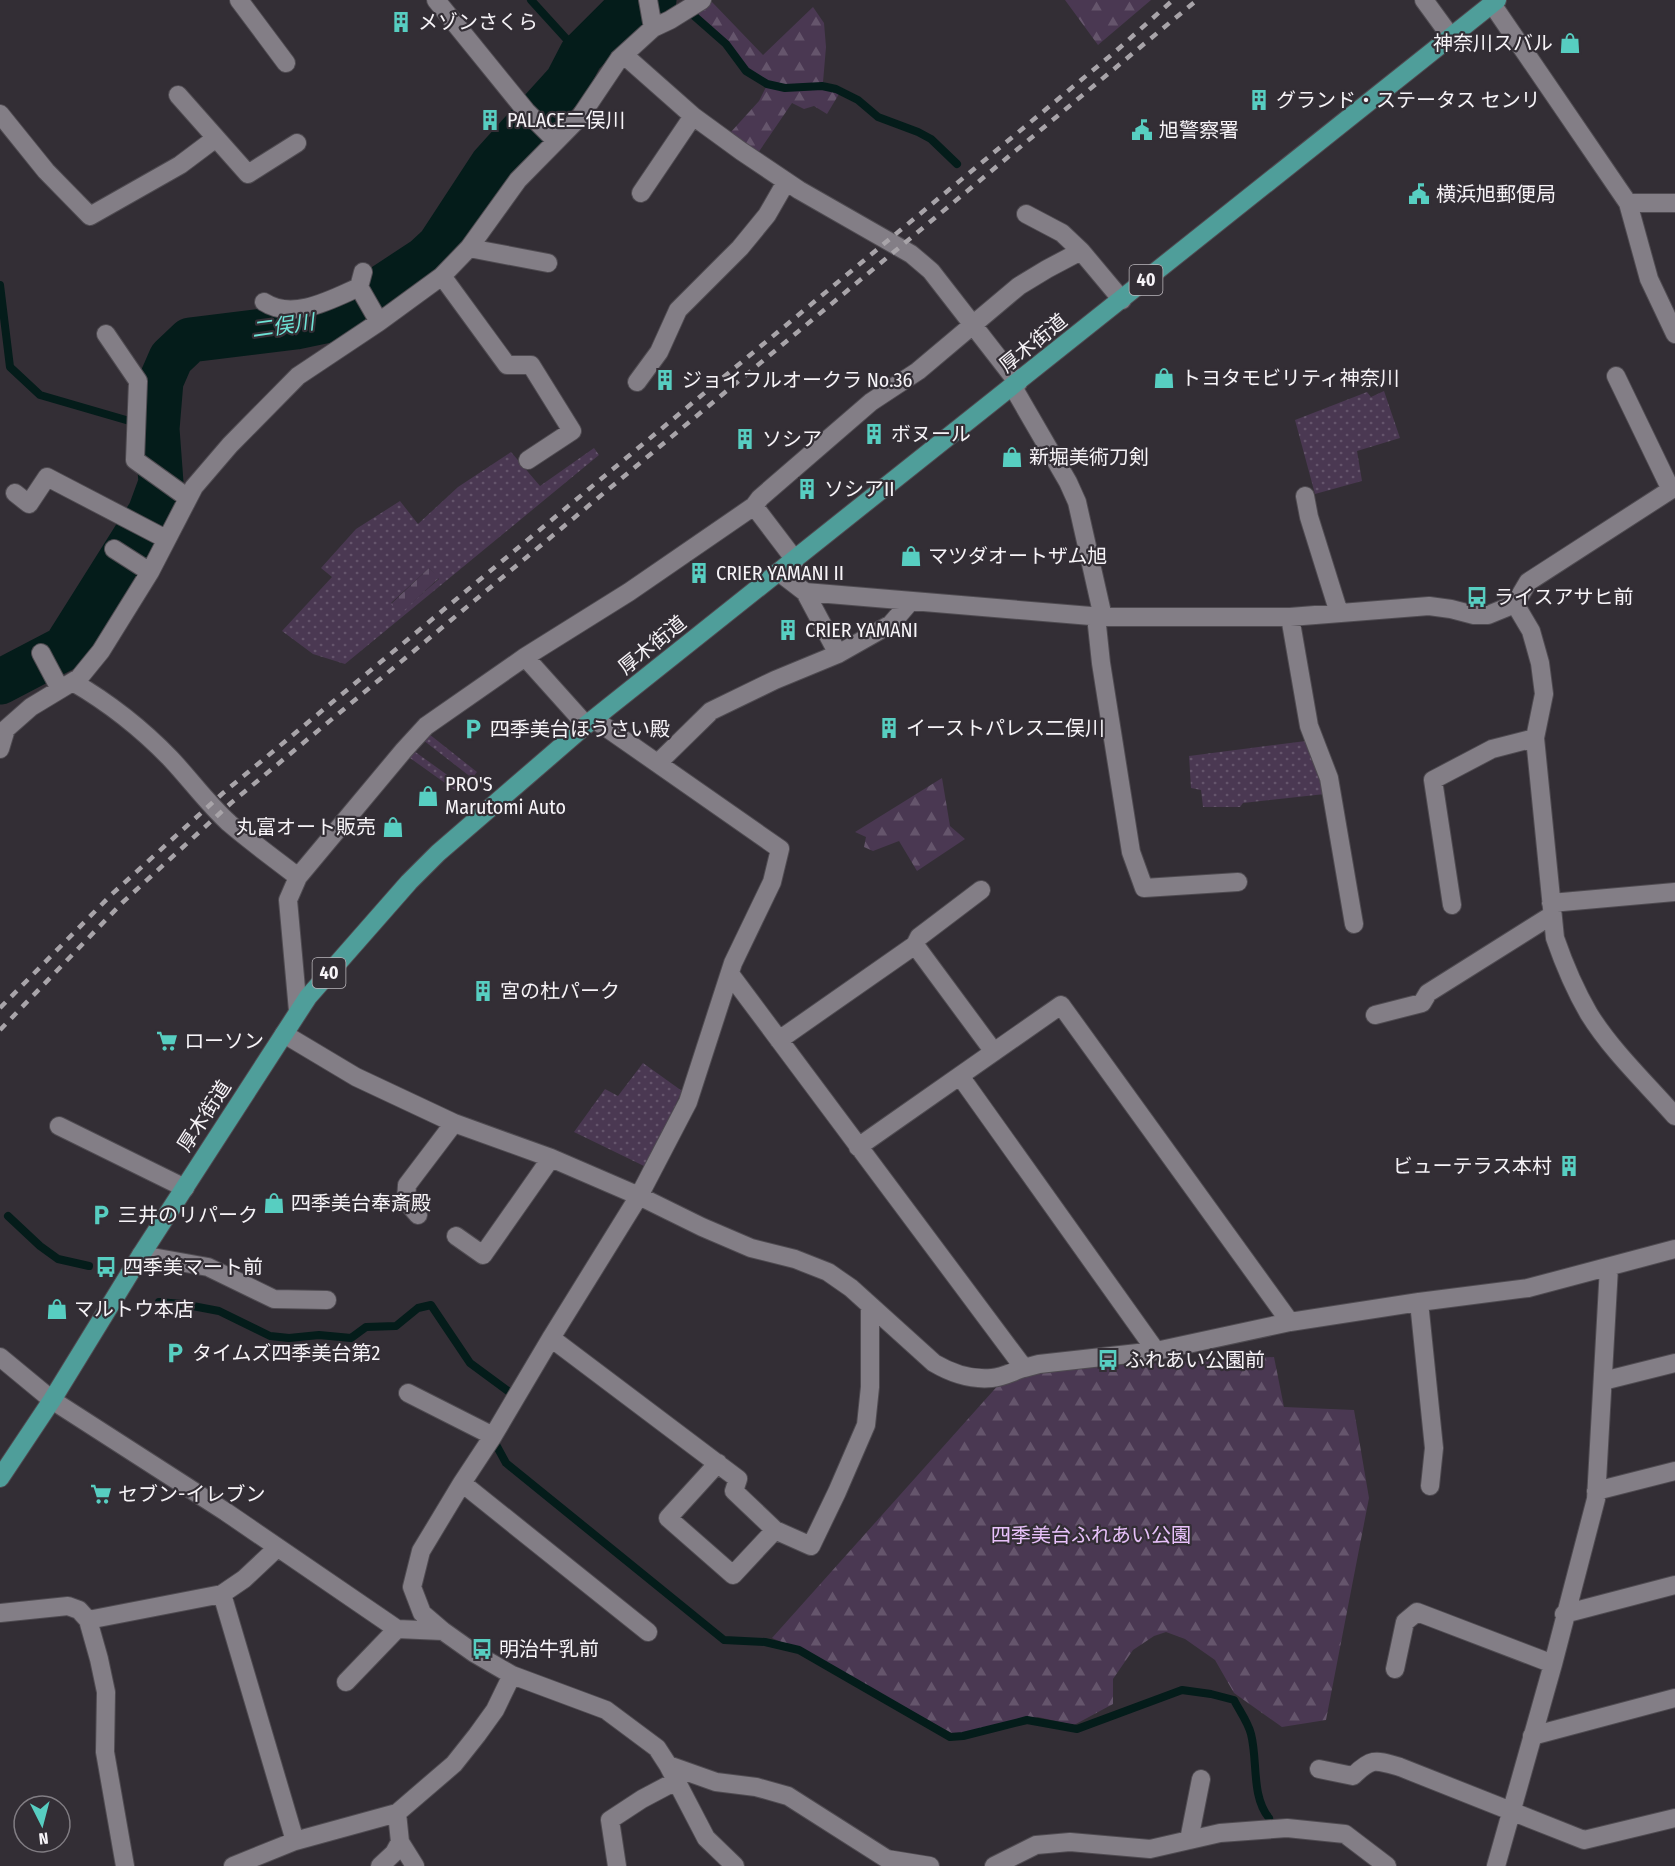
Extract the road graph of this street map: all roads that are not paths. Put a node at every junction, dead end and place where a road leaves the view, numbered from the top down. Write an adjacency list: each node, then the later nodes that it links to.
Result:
1 (239, 0): 10 (street)
2 (436, 0): 15 (street)
3 (648, 0): 7 (street)
4 (702, 0): 7 (street)
5 (1424, 0): 8 (street)
6 (1495, 2): 8 (main road, 厚木街道 / 40); 20 (street)
7 (653, 23): 9 (street)
8 (1451, 37): 26 (main road, 厚木街道 / 40)
9 (624, 55): 13 (street); 15 (street)
10 (286, 63)
11 (178, 95): 14 (street)
12 (0, 114): 14 (street)
13 (693, 116): 17 (street); 18 (street)
14 (216, 138): 16 (street)
15 (556, 141): 22 (street)
16 (297, 143)
17 (786, 182): 29 (street); 33 (street)
18 (641, 193)
19 (1675, 203): 20 (street)
20 (1628, 204): 31 (street)
21 (1026, 214): 23 (street)
22 (469, 248): 24 (street); 25 (street)
23 (1081, 251): 26 (street); 29 (street)
24 (549, 262)
25 (442, 276): 28 (street); 35 (street)
26 (1122, 300): 34 (main road, 厚木街道 / 40)
27 (264, 302): 28 (street)
28 (377, 318): 38 (street)
29 (972, 324): 34 (street); 40 (street)
30 (106, 334): 38 (street)
31 (1675, 334)
32 (1616, 376): 36 (street)
33 (637, 382)
34 (1016, 385): 43 (main road, 厚木街道 / 40); 50 (street)
35 (528, 460)
36 (1673, 489): 48 (street)
37 (15, 493): 41 (street)
38 (184, 494): 41 (street)
39 (1305, 496): 49 (street)
40 (754, 507): 43 (street); 54 (street)
41 (163, 537): 44 (street)
42 (114, 549): 44 (street)
43 (795, 560): 45 (main road, 厚木街道 / 40)
44 (146, 569): 55 (street)
45 (779, 572): 46 (street); 56 (main road, 厚木街道 / 40)
46 (805, 592): 47 (street); 53 (street)
47 (910, 602): 50 (street); 53 (street)
48 (1515, 604): 49 (street); 58 (street)
49 (1339, 613): 51 (street)
50 (1099, 616): 51 (street); 62 (street)
51 (1290, 617): 67 (street)
52 (40, 653): 55 (street)
53 (838, 654): 60 (street)
54 (525, 657): 56 (street); 61 (street)
55 (62, 683): 57 (street); 61 (street)
56 (590, 722): 60 (street); 70 (main road, 厚木街道 / 40)
57 (3, 728): 59 (street)
58 (1535, 738): 65 (street); 66 (street)
59 (0, 749)
60 (658, 763): 69 (street)
61 (298, 877): 70 (street)
62 (1238, 882)
63 (981, 890): 68 (street)
64 (1675, 892): 66 (street)
65 (1452, 905)
66 (1552, 909): 71 (street); 76 (street)
67 (1354, 924)
68 (915, 945): 73 (street); 74 (street)
69 (730, 974): 73 (street); 82 (street)
70 (298, 1011): 72 (main road, 厚木街道 / 40)
71 (1375, 1015)
72 (284, 1034): 77 (street); 81 (main road, 厚木街道 / 40)
73 (779, 1040): 79 (street)
74 (994, 1052): 75 (street); 91 (street)
75 (960, 1076): 79 (street); 93 (street)
76 (1673, 1111)
77 (454, 1123): 80 (street); 83 (street)
78 (59, 1126): 81 (street)
79 (858, 1147): 96 (street)
80 (551, 1158): 82 (street); 84 (street)
81 (184, 1188): 86 (main road, 厚木街道 / 40)
82 (639, 1196): 90 (street); 92 (street)
83 (418, 1215)
84 (456, 1236)
85 (1675, 1250): 87 (street)
86 (141, 1255): 88 (street); 99 (main road, 厚木街道 / 40)
87 (1609, 1267): 89 (street); 97 (street)
88 (327, 1300)
89 (1419, 1302): 91 (street); 105 (street)
90 (870, 1307): 96 (street); 107 (street)
91 (1290, 1322): 93 (street)
92 (550, 1338): 100 (street); 101 (street)
93 (1156, 1351): 96 (street)
94 (0, 1357): 99 (street)
95 (1675, 1363): 97 (street)
96 (1035, 1369)
97 (1603, 1381): 106 (street)
98 (408, 1393): 100 (street)
99 (52, 1400): 103 (main road, 厚木街道 / 40); 108 (street)
100 (493, 1436): 104 (street)
101 (718, 1463): 107 (street); 107 (street)
102 (1675, 1471): 106 (street)
103 (0, 1478)
104 (462, 1483): 115 (street); 116 (street)
105 (1430, 1486)
106 (1596, 1491): 112 (street)
107 (776, 1530)
108 (277, 1548): 110 (street); 114 (street)
109 (1675, 1585): 112 (street)
110 (222, 1594): 113 (street); 130 (street)
111 (0, 1614): 113 (street)
112 (1564, 1614): 117 (street)
113 (88, 1620): 133 (street)
114 (397, 1629): 115 (street); 120 (street)
115 (443, 1631): 119 (street)
116 (648, 1632)
117 (1553, 1664): 118 (street); 122 (street)
118 (1395, 1670)
119 (512, 1675): 124 (street); 127 (street)
120 (346, 1682)
121 (1675, 1698): 122 (street)
122 (1532, 1736): 126 (street)
123 (1320, 1768): 126 (street)
124 (672, 1773): 137 (street); 138 (street); 139 (street)
125 (1201, 1779): 129 (street)
126 (1510, 1812): 128 (street); 142 (street)
127 (397, 1813): 130 (street); 131 (street)
128 (1675, 1818)
129 (1189, 1840): 132 (street); 141 (street)
130 (295, 1841): 134 (street)
131 (400, 1842): 135 (street); 136 (street)
132 (1145, 1857): 140 (street)
133 (125, 1866)
134 (233, 1866)
135 (380, 1866)
136 (415, 1866)
137 (618, 1866)
138 (735, 1866)
139 (930, 1866)
140 (994, 1866)
141 (1387, 1866)
142 (1496, 1866)

